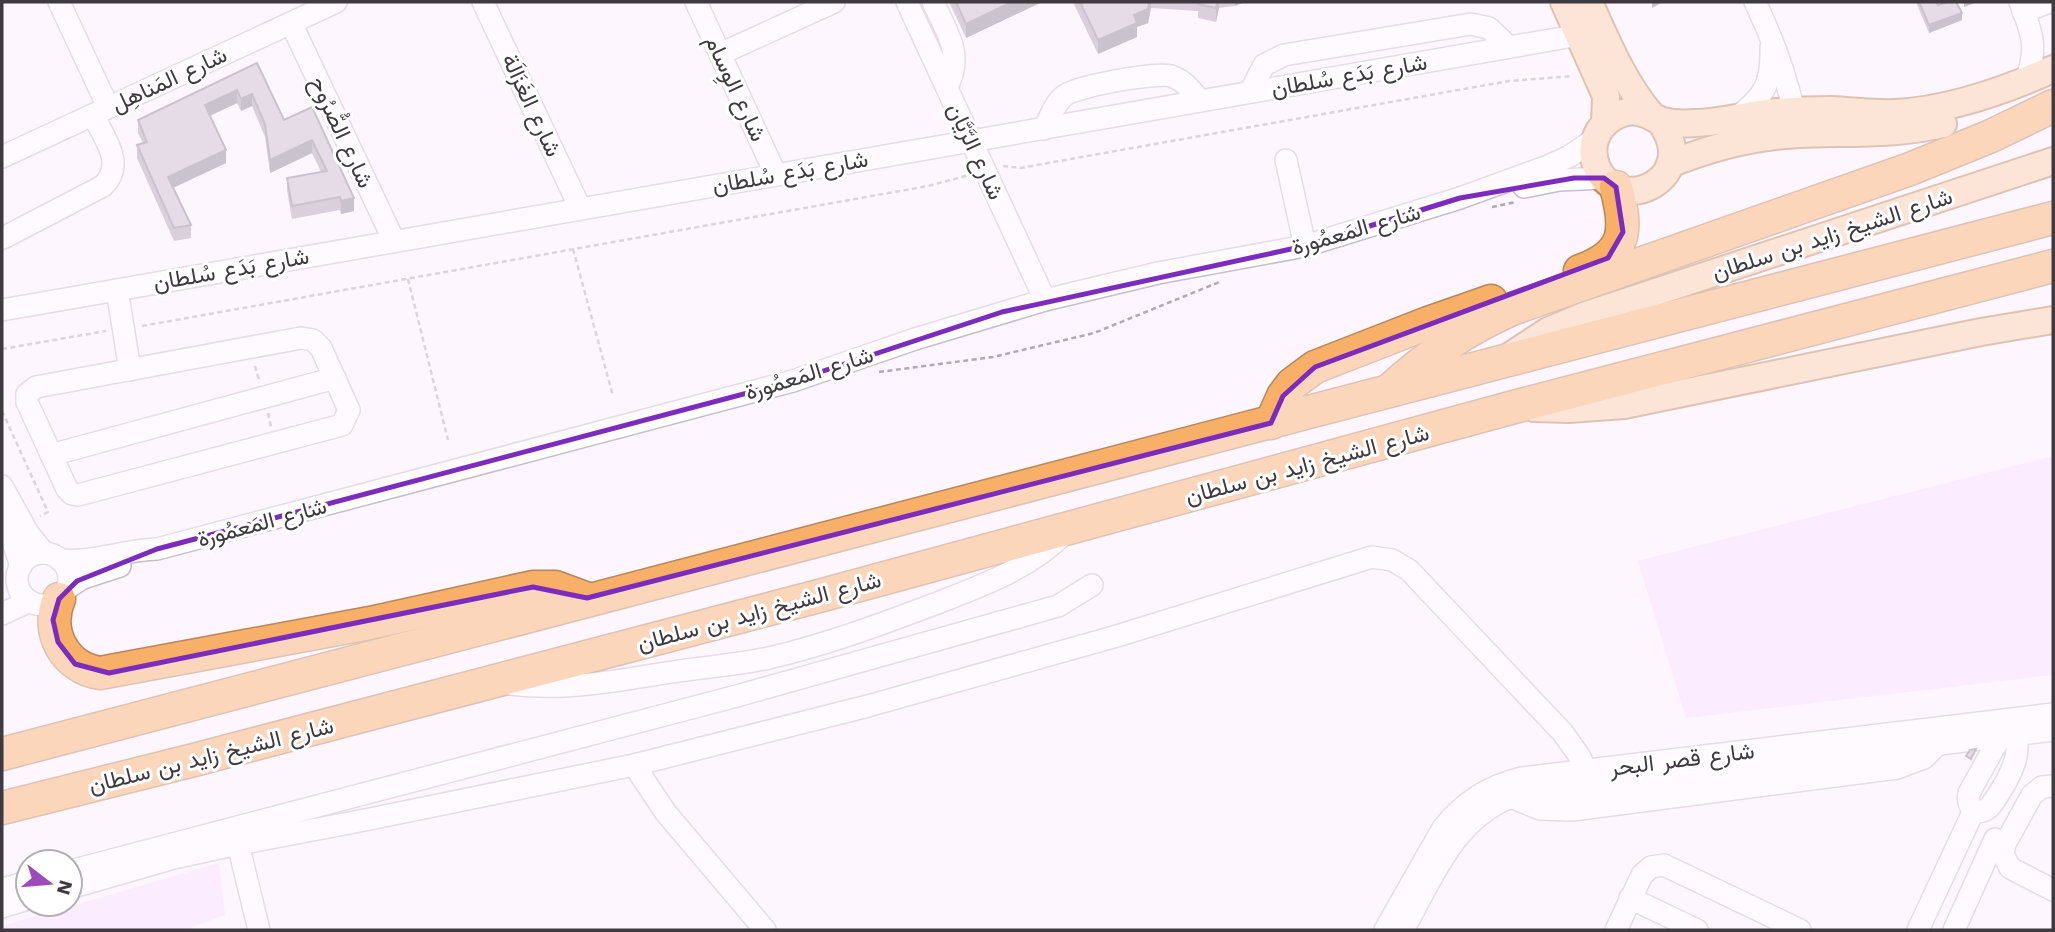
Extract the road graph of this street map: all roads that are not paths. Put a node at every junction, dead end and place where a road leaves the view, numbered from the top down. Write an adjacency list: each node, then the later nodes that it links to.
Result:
1 (59, 2): 26 (street)
2 (336, 2): 14 (street, شارع المَناهِل)
3 (483, 2): 41 (street, شارع الغَزَالَة)
4 (696, 2): 18 (street, شارع الوِسام)
5 (834, 2): 18 (street)
6 (907, 2): 22 (street, شارع الرَّيَّان)
7 (933, 2): 22 (street)
8 (1564, 2): 15 (main road)
9 (1589, 2): 28 (main road)
10 (1755, 2): 16 (street)
11 (2050, 2): 12 (street); 13 (street)
12 (2022, 7): 21 (street)
13 (2053, 8)
14 (290, 23): 26 (street, شارع المَناهِل); 44 (street, شارع الصُّرُوح)
15 (1578, 35): 17 (street, شارع بَدَع سُلطان); 31 (main road)
16 (1771, 36): 27 (street); 29 (street)
17 (1509, 47): 23 (street, شارع بَدَع سُلطان); 23 (street)
18 (720, 54): 38 (street, شارع الوِسام)
19 (2053, 69): 21 (main road)
20 (2053, 80): 32 (main road)
21 (2025, 82): 27 (main road)
22 (947, 87): 33 (street, شارع الرَّيَّان)
23 (1250, 92): 24 (street, شارع بَدَع سُلطان)
24 (1200, 101): 30 (street, شارع بَدَع سُلطان); 30 (street)
25 (2053, 106): 54 (highway)
26 (101, 111): 34 (street, شارع المَناهِل); 43 (street)
27 (1794, 111): 29 (main road); 32 (street)
28 (1655, 118): 29 (main road); 31 (main road); 37 (main road)
29 (1735, 118)
30 (1044, 129): 33 (street, شارع بَدَع سُلطان)
31 (1600, 131): 39 (main road); 40 (street, شارع المَعمُورة)
32 (1753, 139): 37 (main road)
33 (972, 141): 38 (street, شارع بَدَع سُلطان); 48 (street, شارع الرَّيَّان)
34 (2, 157)
35 (1286, 160): 45 (street)
36 (2053, 161): 51 (main road, شارع الشيخ زايد بن سلطان)
37 (1670, 164): 39 (main road)
38 (776, 175): 41 (street, شارع بَدَع سُلطان)
39 (1610, 183): 40 (street, شارع المَعمُورة); 56 (highway)
40 (1460, 198): 45 (street, شارع المَعمُورة)
41 (580, 208): 44 (street, شارع بَدَع سُلطان)
42 (2053, 218): 51 (highway, شارع الشيخ زايد بن سلطان)
43 (3, 238)
44 (394, 241): 47 (street, شارع بَدَع سُلطان)
45 (1305, 246): 48 (street, شارع المَعمُورة)
46 (2053, 266): 55 (highway, شارع الشيخ زايد بن سلطان)
47 (117, 290): 49 (street, شارع بَدَع سُلطان); 52 (street)
48 (1045, 300): 61 (street, شارع المَعمُورة)
49 (2, 310)
50 (2053, 320): 55 (main road, شارع الشيخ زايد بن سلطان)
51 (1501, 364): 54 (highway, شارع الشيخ زايد بن سلطان)
52 (130, 370): 53 (street); 57 (street)
53 (335, 378): 57 (street); 57 (street)
54 (1387, 393): 56 (highway, شارع الشيخ زايد بن سلطان)
55 (1514, 407): 60 (highway, شارع الشيخ زايد بن سلطان)
56 (1271, 423): 67 (highway, شارع الشيخ زايد بن سلطان)
57 (51, 455)
58 (2, 486): 62 (street)
59 (2, 509): 63 (street)
60 (1070, 529): 69 (highway, شارع الشيخ زايد بن سلطان); 69 (street)
61 (157, 550): 62 (street, شارع المَعمُورة); 66 (street, شارع المَعمُورة)
62 (52, 557): 63 (street); 66 (street)
63 (19, 572): 65 (street); 66 (street)
64 (1092, 585): 83 (street)
65 (2, 593)
66 (52, 597): 67 (highway); 68 (street, شارع المَعمُورة)
67 (587, 598): 74 (highway, شارع الشيخ زايد بن سلطان)
68 (2, 614)
69 (491, 682): 79 (highway, شارع الشيخ زايد بن سلطان)
70 (2053, 714): 71 (street, شارع قصر البحر)
71 (2009, 727): 72 (street, شارع قصر البحر); 73 (street, شارع قصر البحر); 76 (street, شارع قصر البحر); 80 (street)
72 (2053, 730)
73 (1938, 744): 76 (street, شارع قصر البحر); 78 (street)
74 (2, 754)
75 (634, 765): 76 (street); 82 (street); 88 (street)
76 (1589, 778): 78 (street, شارع قصر البحر); 89 (street, شارع قصر البحر)
77 (2053, 786): 81 (street)
78 (1511, 797): 90 (street, شارع قصر البحر)
79 (2, 808)
80 (1970, 818): 81 (street); 94 (street)
81 (2000, 841): 85 (street); 95 (street)
82 (238, 844): 84 (street); 87 (street)
83 (84, 867)
84 (84, 884)
85 (2053, 890)
86 (1630, 898): 91 (street); 92 (street); 93 (street)
87 (259, 930)
88 (765, 930)
89 (1385, 930)
90 (1403, 930)
91 (1616, 930)
92 (1697, 930)
93 (1800, 930)
94 (1918, 930)
95 (1954, 930)

